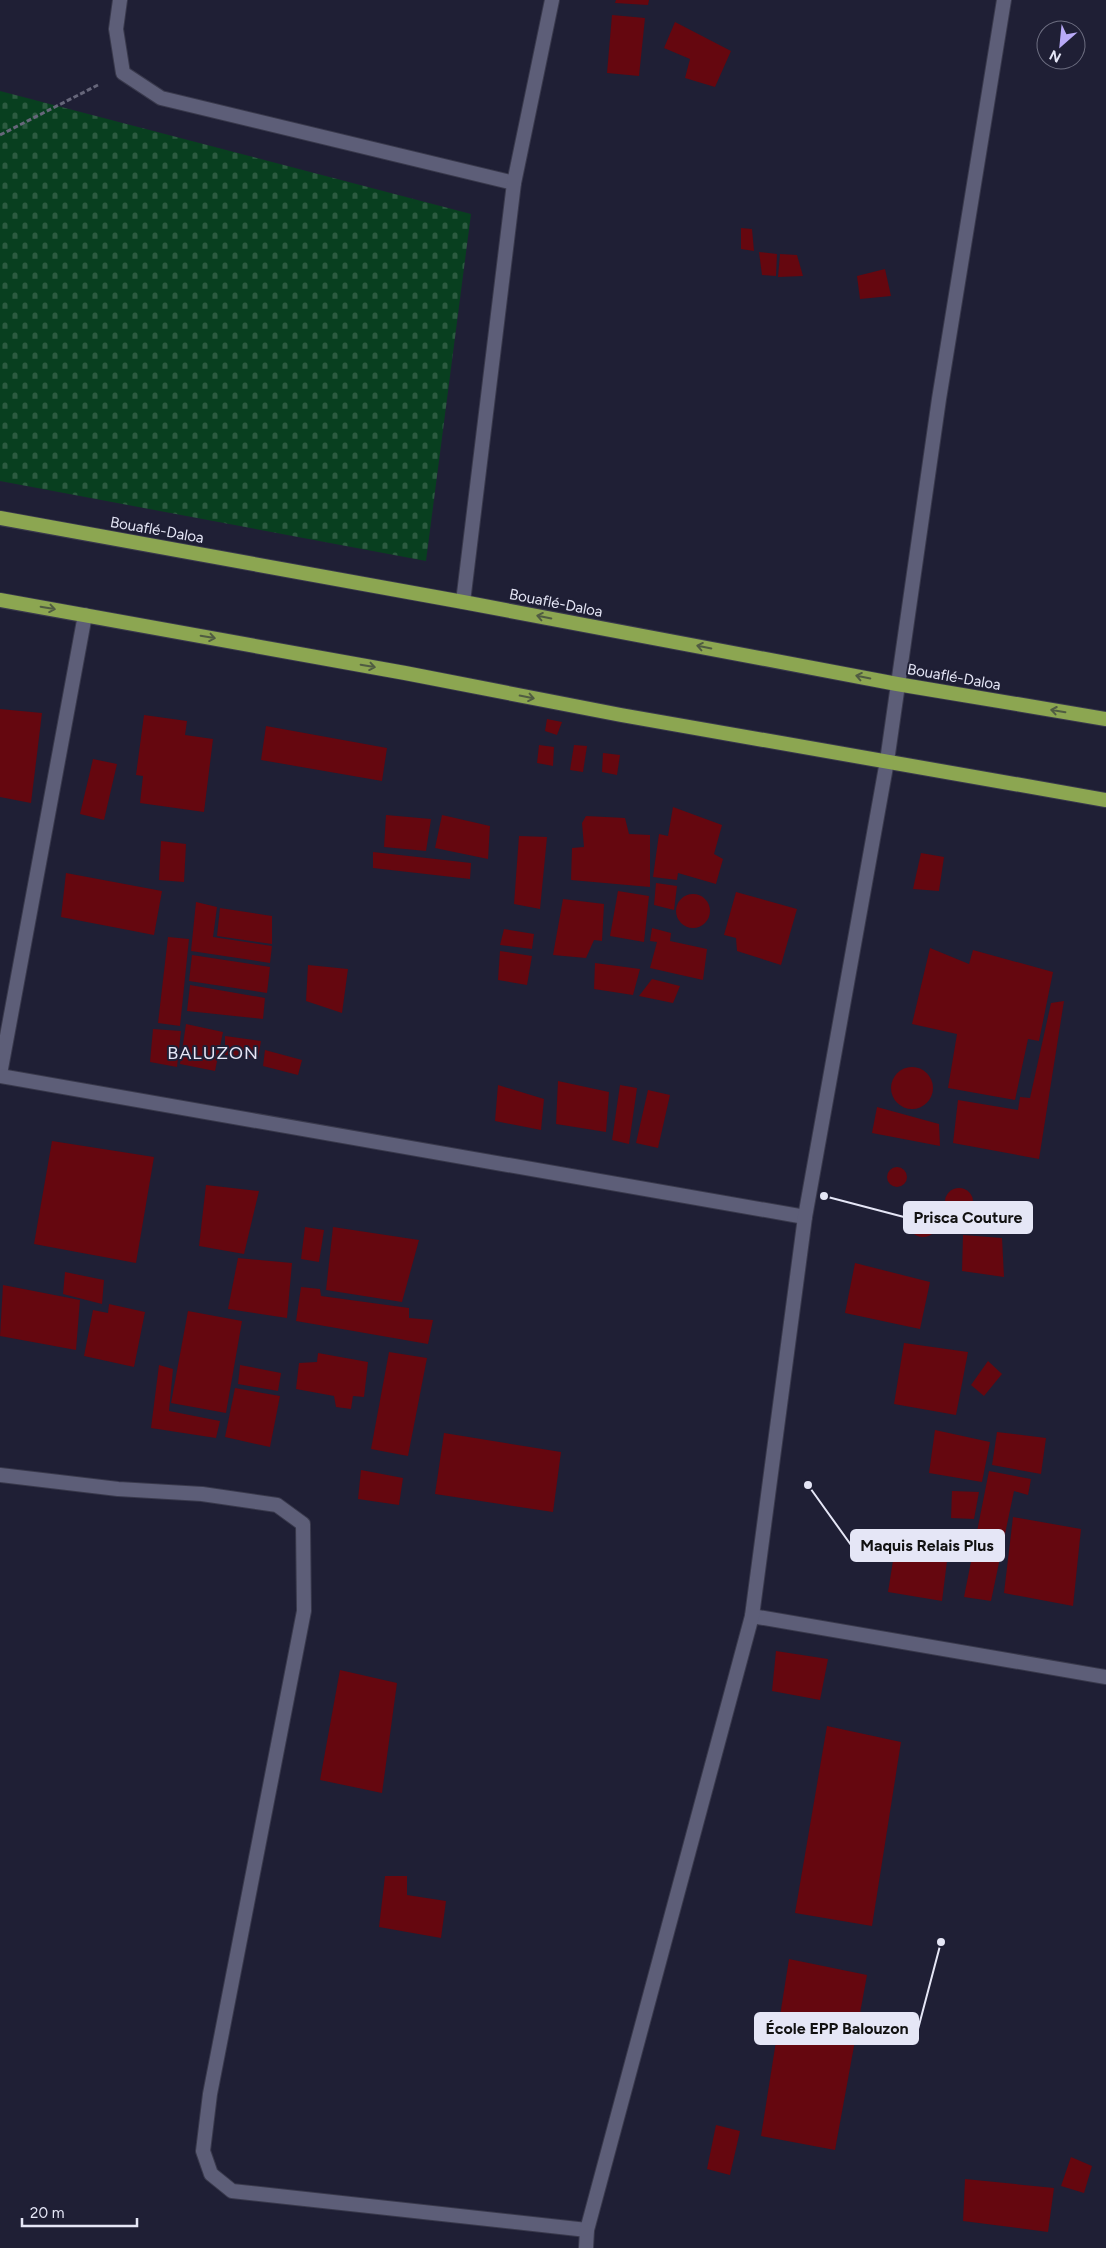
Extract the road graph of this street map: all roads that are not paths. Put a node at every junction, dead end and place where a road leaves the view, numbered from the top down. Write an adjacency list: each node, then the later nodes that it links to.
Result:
1 (120, 0): 4 (street)
2 (552, 0): 4 (street)
3 (1004, 0): 9 (street)
4 (514, 184): 7 (street)
5 (0, 518): 7 (highway, Bouaflé-Daloa)
6 (0, 600): 8 (highway, one-way to 8)
7 (463, 602): 9 (highway, Bouaflé-Daloa, one-way to 7)
8 (85, 615): 11 (highway, one-way to 11); 13 (street)
9 (897, 684): 10 (highway, Bouaflé-Daloa, one-way to 9); 11 (street)
10 (1106, 719)
11 (887, 761): 12 (highway); 14 (street)
12 (1106, 800)
13 (0, 1075): 14 (street)
14 (805, 1217): 16 (street)
15 (0, 1476): 18 (street)
16 (752, 1616): 17 (street); 18 (street)
17 (1106, 1677)
18 (587, 2230): 19 (street)
19 (586, 2248)

